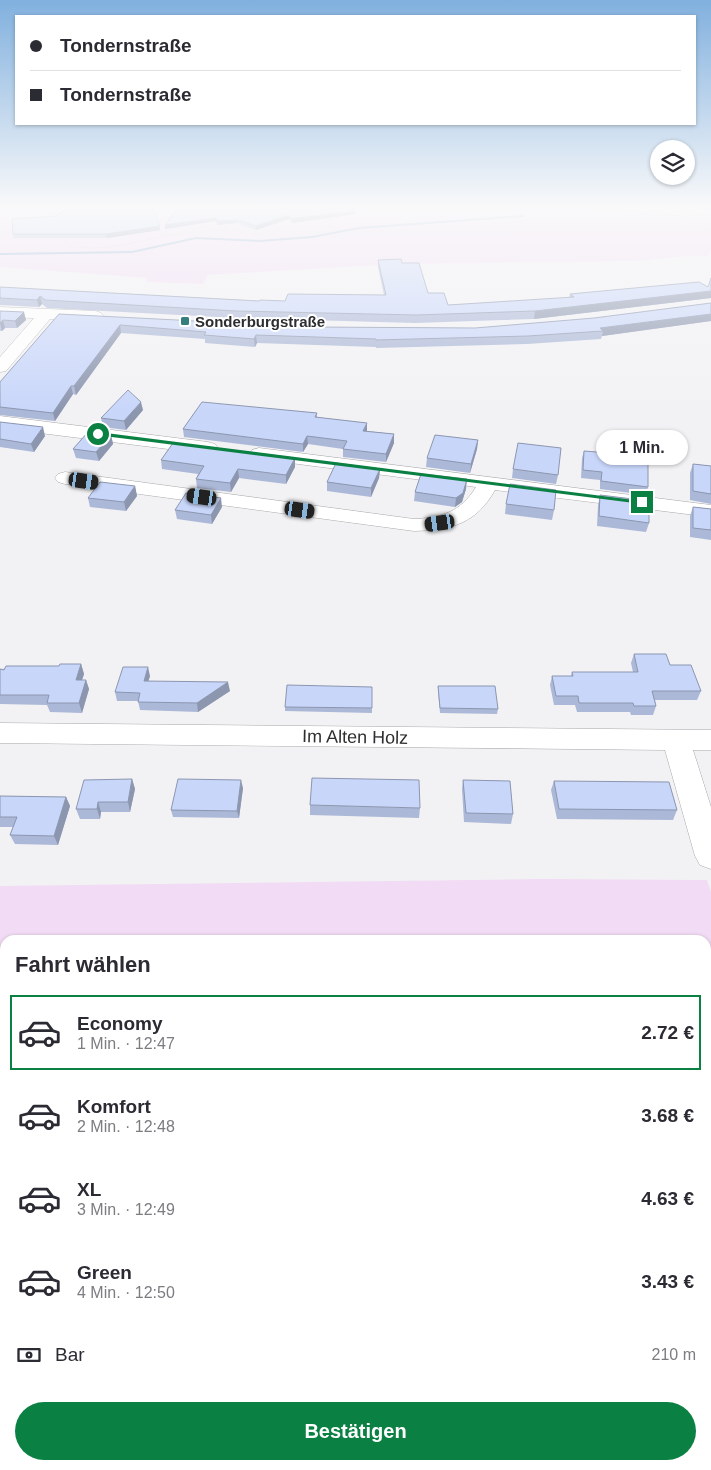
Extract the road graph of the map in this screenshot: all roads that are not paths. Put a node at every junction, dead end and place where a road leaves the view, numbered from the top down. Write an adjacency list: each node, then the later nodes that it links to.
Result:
1 (0, 312): 2 (street)
2 (46, 314): 3 (street); 4 (street)
3 (114, 317)
4 (0, 368)
5 (0, 422): 6 (street)
6 (224, 450)
7 (244, 453): 9 (street)
8 (65, 478): 9 (street)
9 (488, 484): 10 (street)
10 (711, 511)
11 (0, 733): 12 (street, Im Alten Holz)
12 (676, 740): 13 (street, Im Alten Holz); 14 (street)
13 (711, 740)
14 (711, 856)

